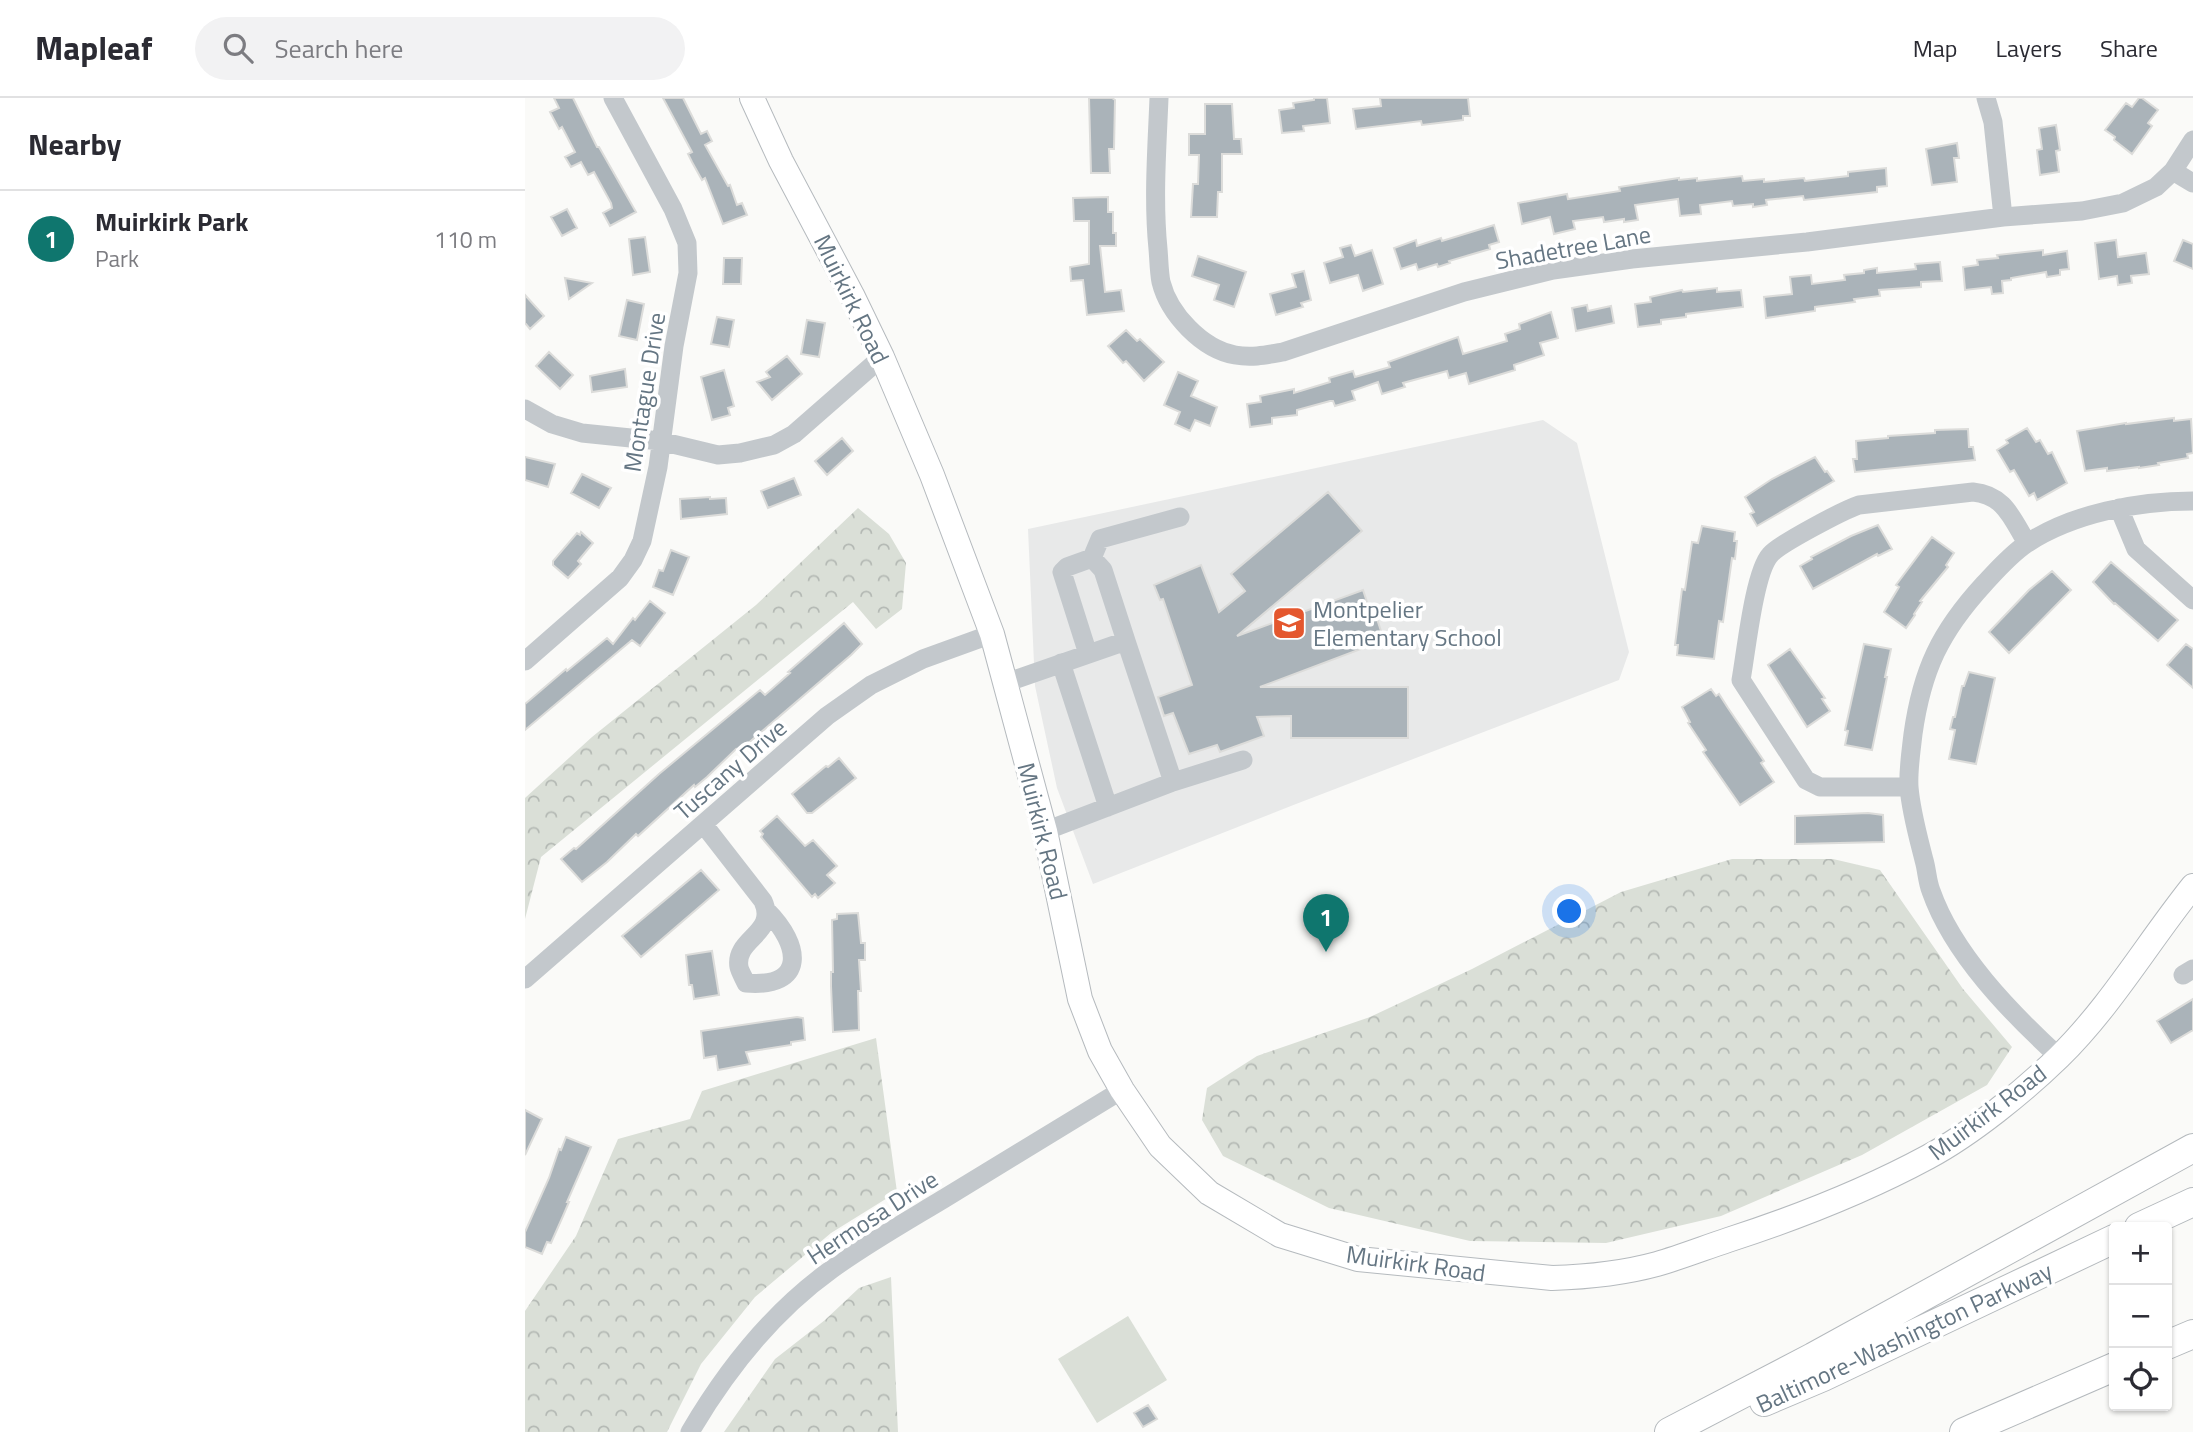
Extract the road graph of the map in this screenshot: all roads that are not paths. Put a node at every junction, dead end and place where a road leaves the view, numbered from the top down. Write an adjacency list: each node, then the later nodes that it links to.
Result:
1 (613, 98): 11 (street, Montague Drive)
2 (752, 98): 9 (main road, Muirkirk Road)
3 (1159, 98): 8 (street, Shadetree Lane)
4 (1986, 98): 8 (street)
5 (2193, 140): 6 (street, Shadetree Lane)
6 (2173, 171): 7 (street); 8 (street, Shadetree Lane)
7 (2193, 183)
8 (2003, 217)
9 (881, 357): 11 (street); 18 (main road, Muirkirk Road)
10 (525, 409): 11 (street)
11 (660, 441): 21 (street, Montague Drive)
12 (2193, 501): 13 (street)
13 (2119, 508): 15 (street); 17 (street)
14 (1180, 516): 16 (street)
15 (2027, 543): 26 (street); 26 (street)
16 (1092, 558): 19 (street); 20 (street)
17 (2193, 600)
18 (992, 634): 23 (main road, Muirkirk Road); 28 (street, Tuscany Drive)
19 (1126, 642): 20 (street); 25 (street)
20 (1088, 654): 22 (street)
21 (525, 662)
22 (1061, 663): 23 (street); 27 (street)
23 (1005, 683): 29 (main road, Muirkirk Road)
24 (1243, 760): 25 (street)
25 (1174, 782): 27 (street)
26 (1909, 787): 33 (street)
27 (1108, 807): 29 (street)
28 (704, 825): 31 (street); 32 (street, Tuscany Drive)
29 (1045, 831): 34 (main road, Muirkirk Road)
30 (2193, 886): 33 (main road, Muirkirk Road)
31 (767, 911)
32 (525, 979)
33 (2059, 1057): 34 (main road, Muirkirk Road)
34 (1122, 1090): 42 (street, Hermosa Drive)
35 (2193, 1148): 43 (highway)
36 (2193, 1202): 37 (highway)
37 (2150, 1222)
38 (2109, 1241): 44 (highway, Baltimore-Washington Parkway)
39 (2193, 1334): 40 (highway)
40 (2172, 1343)
41 (2109, 1369): 45 (highway)
42 (689, 1432)
43 (1669, 1432)
44 (1693, 1432)
45 (1964, 1432)

